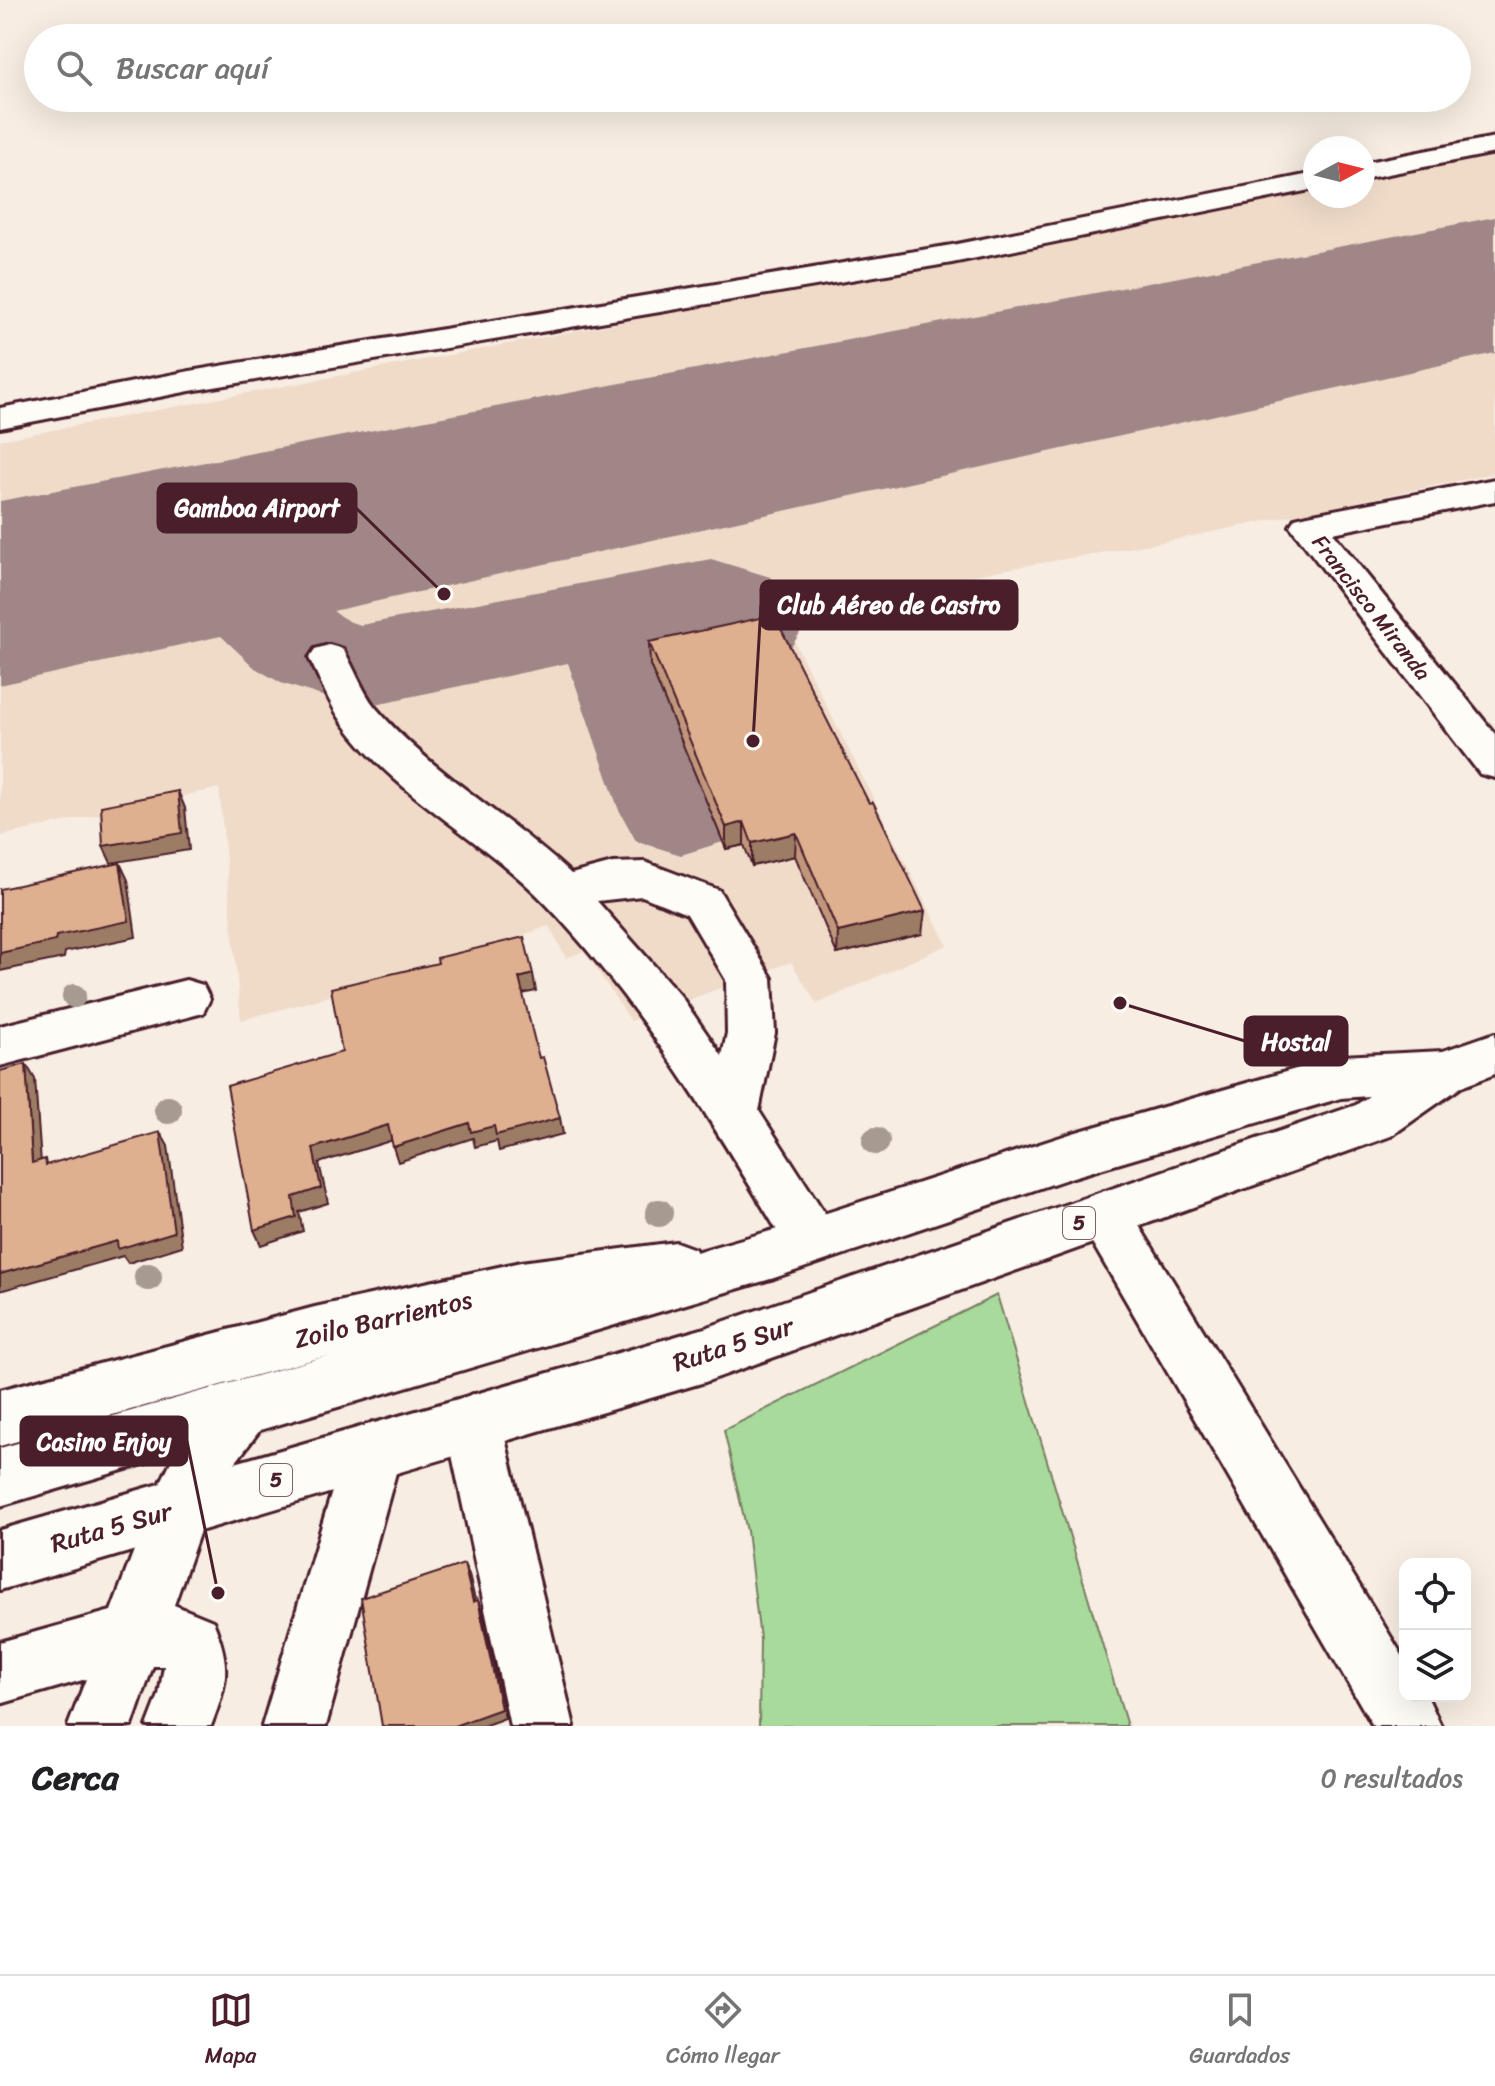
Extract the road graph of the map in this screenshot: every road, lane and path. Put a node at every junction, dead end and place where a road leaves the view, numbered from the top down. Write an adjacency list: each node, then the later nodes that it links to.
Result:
1 (1495, 145): 2 (main road)
2 (1375, 169)
3 (1303, 183): 4 (main road)
4 (0, 418)
5 (1495, 490): 7 (main road, Francisco Miranda)
6 (329, 658): 8 (main road)
7 (1495, 763)
8 (563, 893): 13 (main road); 13 (main road)
9 (186, 999): 10 (main road)
10 (0, 1046)
11 (1495, 1053): 12 (main road, Ruta 5 Sur / 5)
12 (1444, 1072): 14 (main road, Ruta 5 Sur / 5); 15 (main road, Ruta 5 Sur / 5)
13 (734, 1114): 15 (main road)
14 (1104, 1215): 18 (main road, Ruta 5 Sur / 5); 29 (main road)
15 (793, 1247): 16 (main road, Ruta 5 Sur / 5); 17 (main road, Zoilo Barrientos)
16 (240, 1410): 20 (main road, Ruta 5 Sur / 5); 21 (main road)
17 (0, 1418)
18 (473, 1422): 19 (main road, Ruta 5 Sur / 5); 28 (main road)
19 (373, 1451): 21 (main road, Ruta 5 Sur / 5); 27 (main road)
20 (0, 1477)
21 (179, 1508): 22 (main road, Ruta 5 Sur / 5); 23 (main road)
22 (0, 1560)
23 (134, 1636): 24 (main road); 25 (main road); 26 (main road)
24 (0, 1673)
25 (100, 1726)
26 (179, 1726)
27 (294, 1726)
28 (542, 1726)
29 (1409, 1726)

